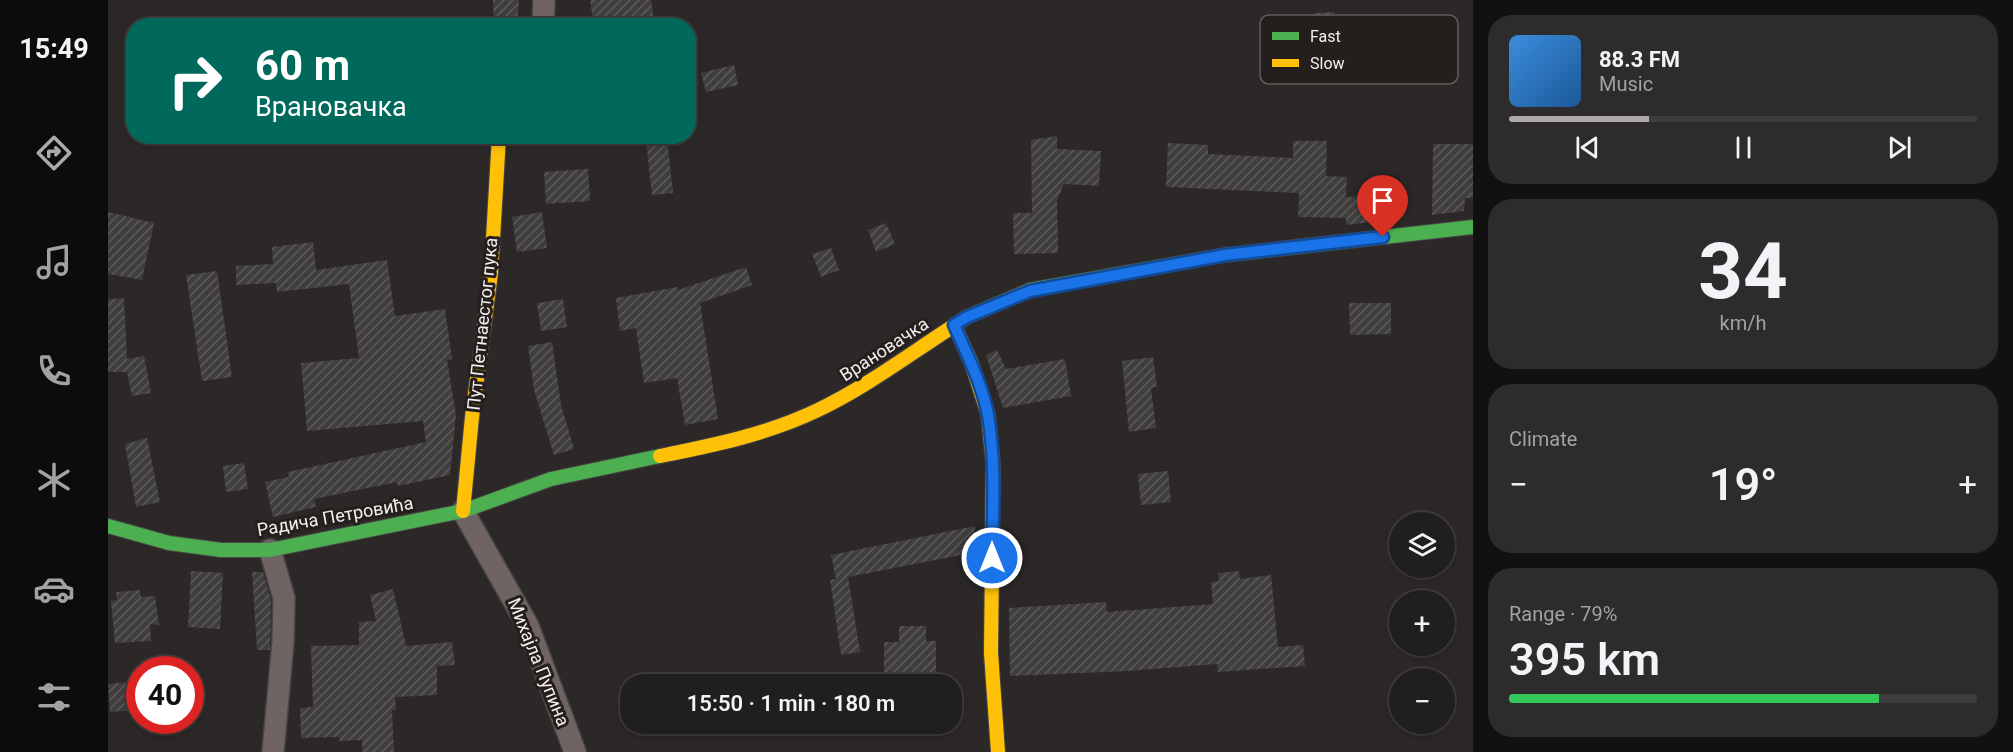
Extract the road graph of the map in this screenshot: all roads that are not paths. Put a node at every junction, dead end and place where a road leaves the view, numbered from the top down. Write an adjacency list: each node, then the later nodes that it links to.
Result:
1 (544, 0): 2 (street)
2 (543, 18)
3 (497, 144): 6 (street, Пут Петнаестог пука)
4 (1473, 227): 5 (street, Врановачка)
5 (954, 325): 6 (street, Врановачка); 11 (street)
6 (464, 511): 8 (street, Радича Петровића); 10 (street, Михајла Пупина)
7 (108, 525): 8 (street, Радича Петровића)
8 (270, 550): 9 (street)
9 (273, 752)
10 (574, 752)
11 (998, 752)

